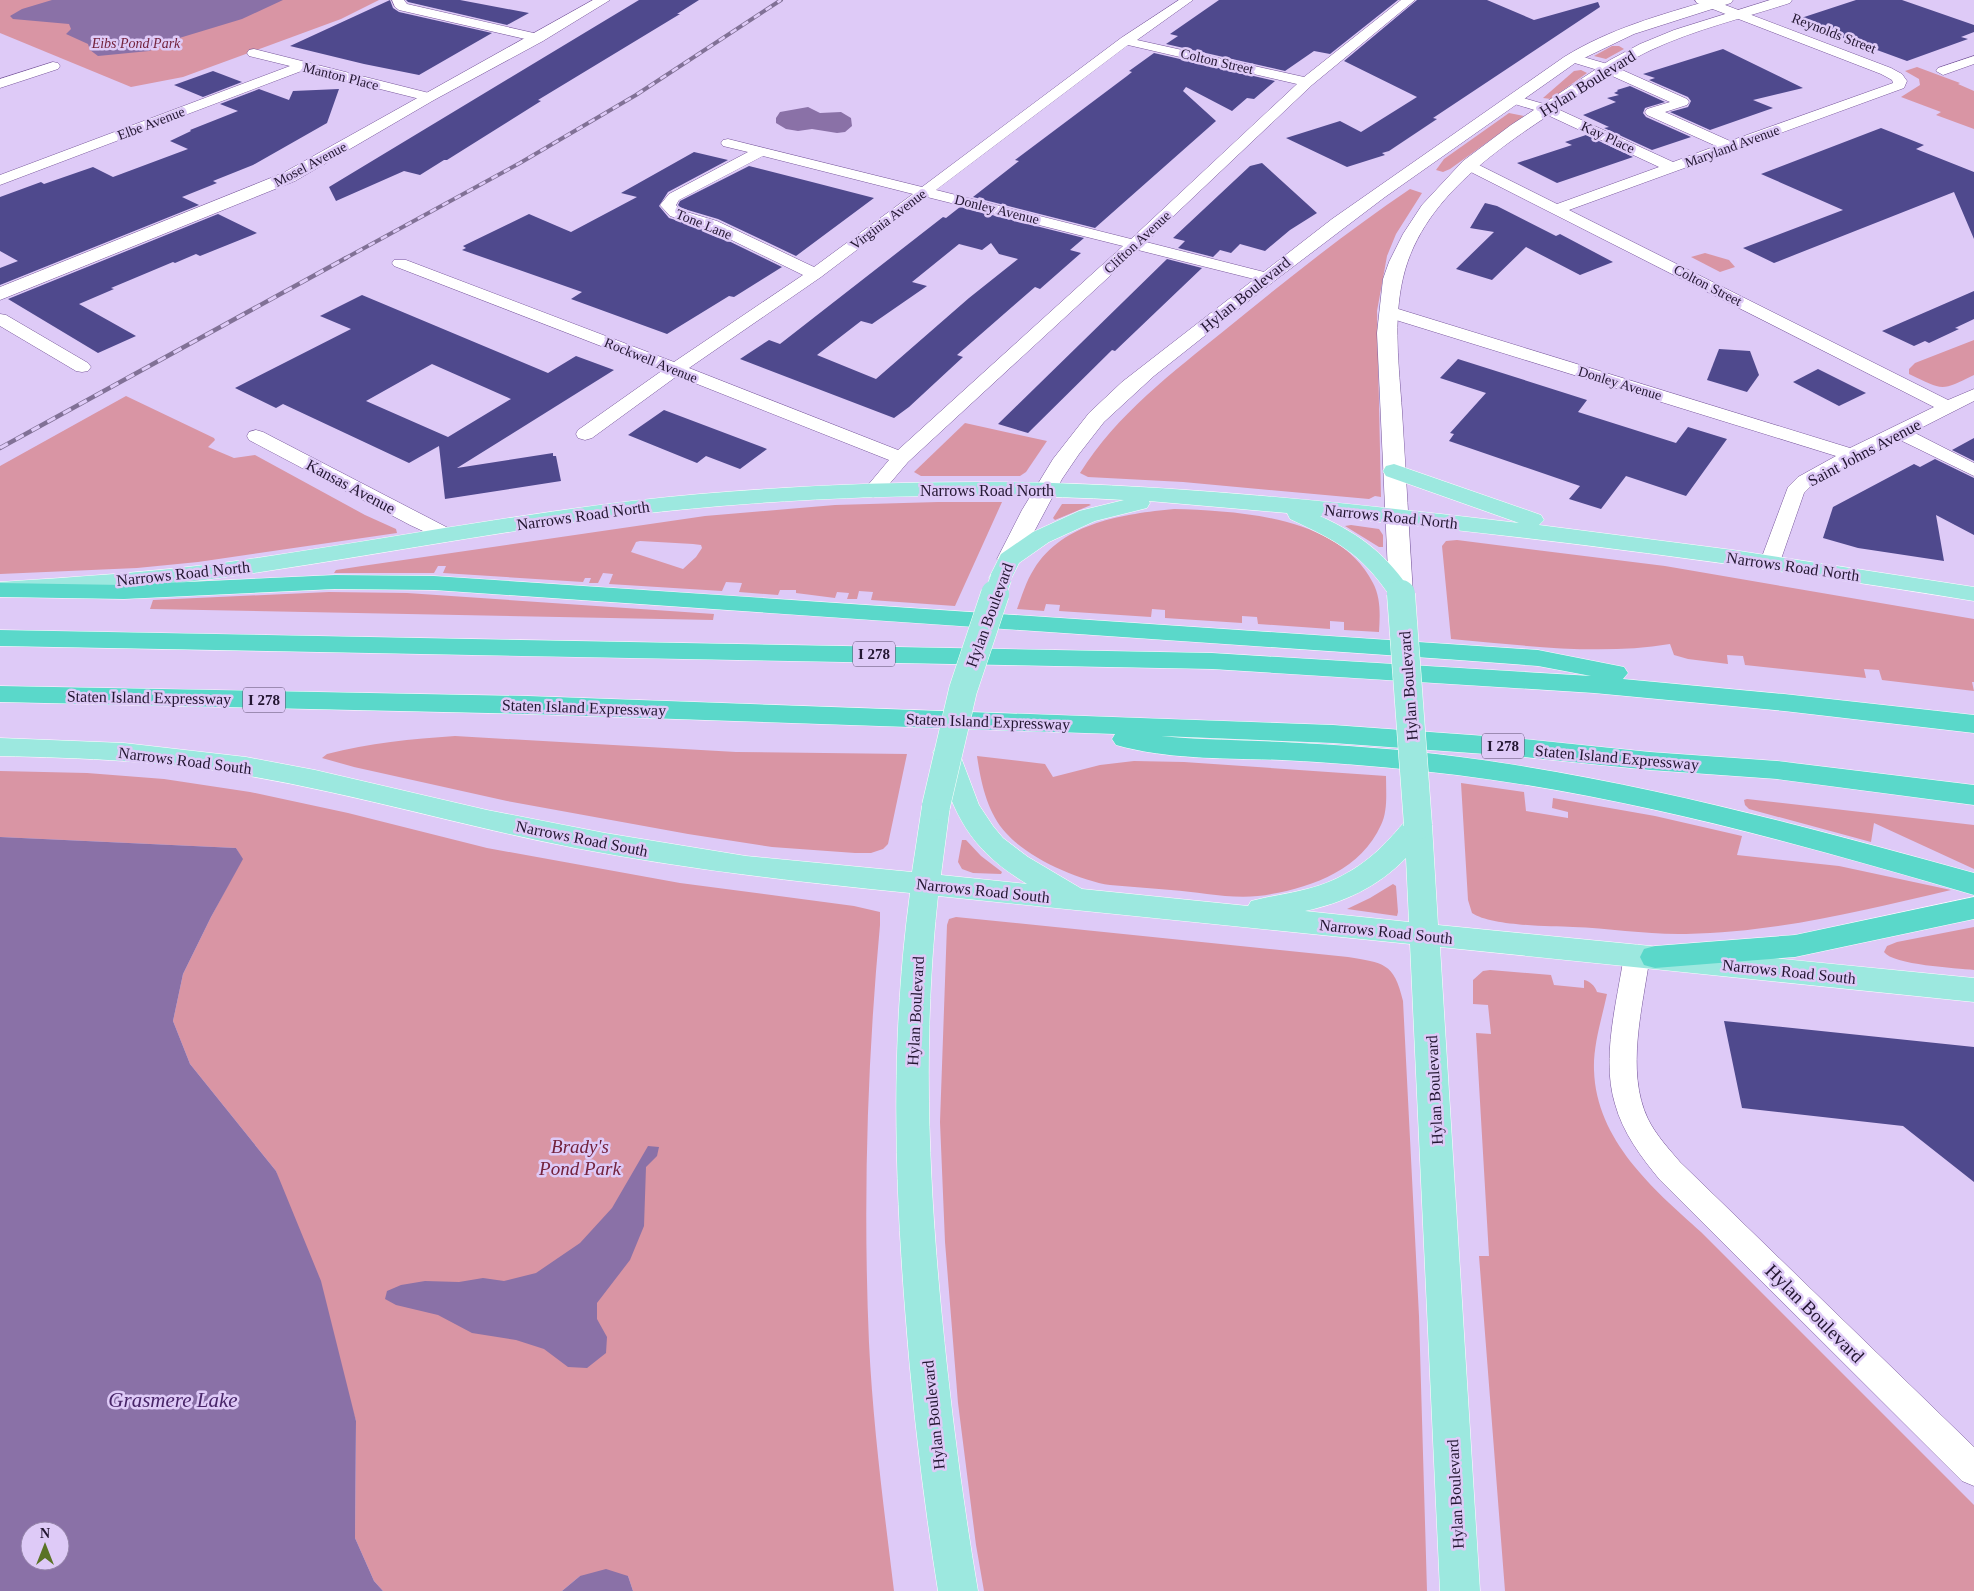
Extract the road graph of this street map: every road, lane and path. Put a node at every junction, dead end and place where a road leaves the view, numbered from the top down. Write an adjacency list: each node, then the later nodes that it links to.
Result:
1 (398, 0): 8 (street)
2 (603, 0): 8 (main road, Mosel Avenue)
3 (1187, 0): 9 (street, Virginia Avenue)
4 (1409, 0): 18 (street, Clifton Avenue)
5 (1785, 0): 7 (main road, Hylan Boulevard)
6 (1713, 1): 7 (street, Reynolds Street); 11 (main road, Hylan Boulevard)
7 (1740, 15): 15 (main road, Hylan Boulevard); 17 (street, Reynolds Street)
8 (538, 38): 20 (main road, Mosel Avenue)
9 (1126, 40): 18 (street, Colton Street); 29 (street, Virginia Avenue)
10 (254, 53): 14 (street, Manton Place)
11 (1573, 58): 15 (street); 21 (main road, Hylan Boulevard)
12 (1974, 60): 16 (street)
13 (53, 66): 19 (street)
14 (302, 66): 20 (street, Manton Place); 28 (street, Elbe Avenue)
15 (1606, 68): 22 (main road, Hylan Boulevard); 24 (street)
16 (1943, 71)
17 (1898, 77): 24 (street, Maryland Avenue)
18 (1307, 82): 31 (street, Clifton Avenue)
19 (0, 84)
20 (428, 97): 35 (main road, Mosel Avenue)
21 (1513, 99): 22 (street, Kay Place); 34 (main road, Hylan Boulevard)
22 (1546, 109): 26 (main road, Hylan Boulevard); 27 (street, Kay Place)
23 (728, 143): 25 (street, Donley Avenue)
24 (1730, 148): 27 (street, Maryland Avenue)
25 (761, 151): 29 (street, Donley Avenue); 33 (street, Tone Lane)
26 (1468, 165): 30 (street, Colton Street); 36 (main road, Hylan Boulevard)
27 (1674, 168): 30 (street, Maryland Avenue)
28 (0, 180)
29 (925, 192): 31 (street, Donley Avenue); 33 (street, Virginia Avenue)
30 (1557, 209): 41 (street, Colton Street)
31 (1136, 243): 34 (street, Donley Avenue); 46 (street, Clifton Avenue)
32 (400, 263): 39 (street, Rockwell Avenue)
33 (815, 274): 39 (street, Virginia Avenue)
34 (1266, 276): 49 (main road, Hylan Boulevard)
35 (0, 294)
36 (1389, 312): 45 (street, Donley Avenue); 48 (main road, Hylan Boulevard)
37 (0, 319): 38 (street)
38 (82, 367)
39 (674, 369): 43 (street, Virginia Avenue); 46 (street, Rockwell Avenue)
40 (1974, 394): 41 (street, Saint Johns Avenue)
41 (1948, 407): 42 (street, Saint Johns Avenue)
42 (1899, 432): 45 (street, Saint Johns Avenue); 47 (street)
43 (585, 434)
44 (256, 436): 54 (street, Kansas Avenue)
45 (1852, 455): 56 (street, Saint Johns Avenue)
46 (901, 458): 50 (street, Clifton Avenue)
47 (1974, 470)
48 (1394, 471): 53 (main road, Hylan Boulevard); 55 (main road)
49 (1044, 490): 50 (main road, Narrows Road North); 51 (main road, Narrows Road North); 57 (main road, Hylan Boulevard)
50 (873, 491): 54 (main road, Narrows Road North)
51 (1185, 497): 52 (main road, Narrows Road North); 57 (main road)
52 (1279, 505): 53 (main road, Narrows Road North); 59 (main road)
53 (1396, 516): 55 (main road, Narrows Road North); 59 (main road, Hylan Boulevard)
54 (446, 535): 58 (main road, Narrows Road North)
55 (1581, 538): 56 (main road, Narrows Road North)
56 (1770, 562): 60 (main road, Narrows Road North)
57 (1005, 568): 67 (main road, Hylan Boulevard, bridge)
58 (0, 590): 63 (highway)
59 (1401, 594): 69 (main road, Hylan Boulevard, bridge)
60 (1974, 594)
61 (0, 638): 63 (highway, I 278)
62 (0, 694): 64 (highway, Staten Island Expressway / I 278)
63 (1747, 698): 65 (highway, I 278)
64 (1030, 722): 68 (highway, Staten Island Expressway / I 278); 71 (highway)
65 (1974, 724)
66 (0, 747): 70 (main road, Narrows Road South)
67 (946, 752): 70 (main road, Hylan Boulevard, bridge); 72 (main road)
68 (1974, 795)
69 (1418, 825): 74 (main road); 75 (main road, Hylan Boulevard)
70 (924, 884): 72 (main road, Narrows Road South); 79 (main road, Hylan Boulevard)
71 (1974, 884)
72 (1077, 900): 74 (main road, Narrows Road South)
73 (1961, 911): 76 (highway)
74 (1223, 914): 75 (main road, Narrows Road South)
75 (1425, 935): 76 (main road, Narrows Road South); 80 (main road, Hylan Boulevard)
76 (1646, 956): 77 (main road, Narrows Road South); 78 (street, Hylan Boulevard)
77 (1974, 990)
78 (1974, 1470)
79 (958, 1591)
80 (1460, 1591)

